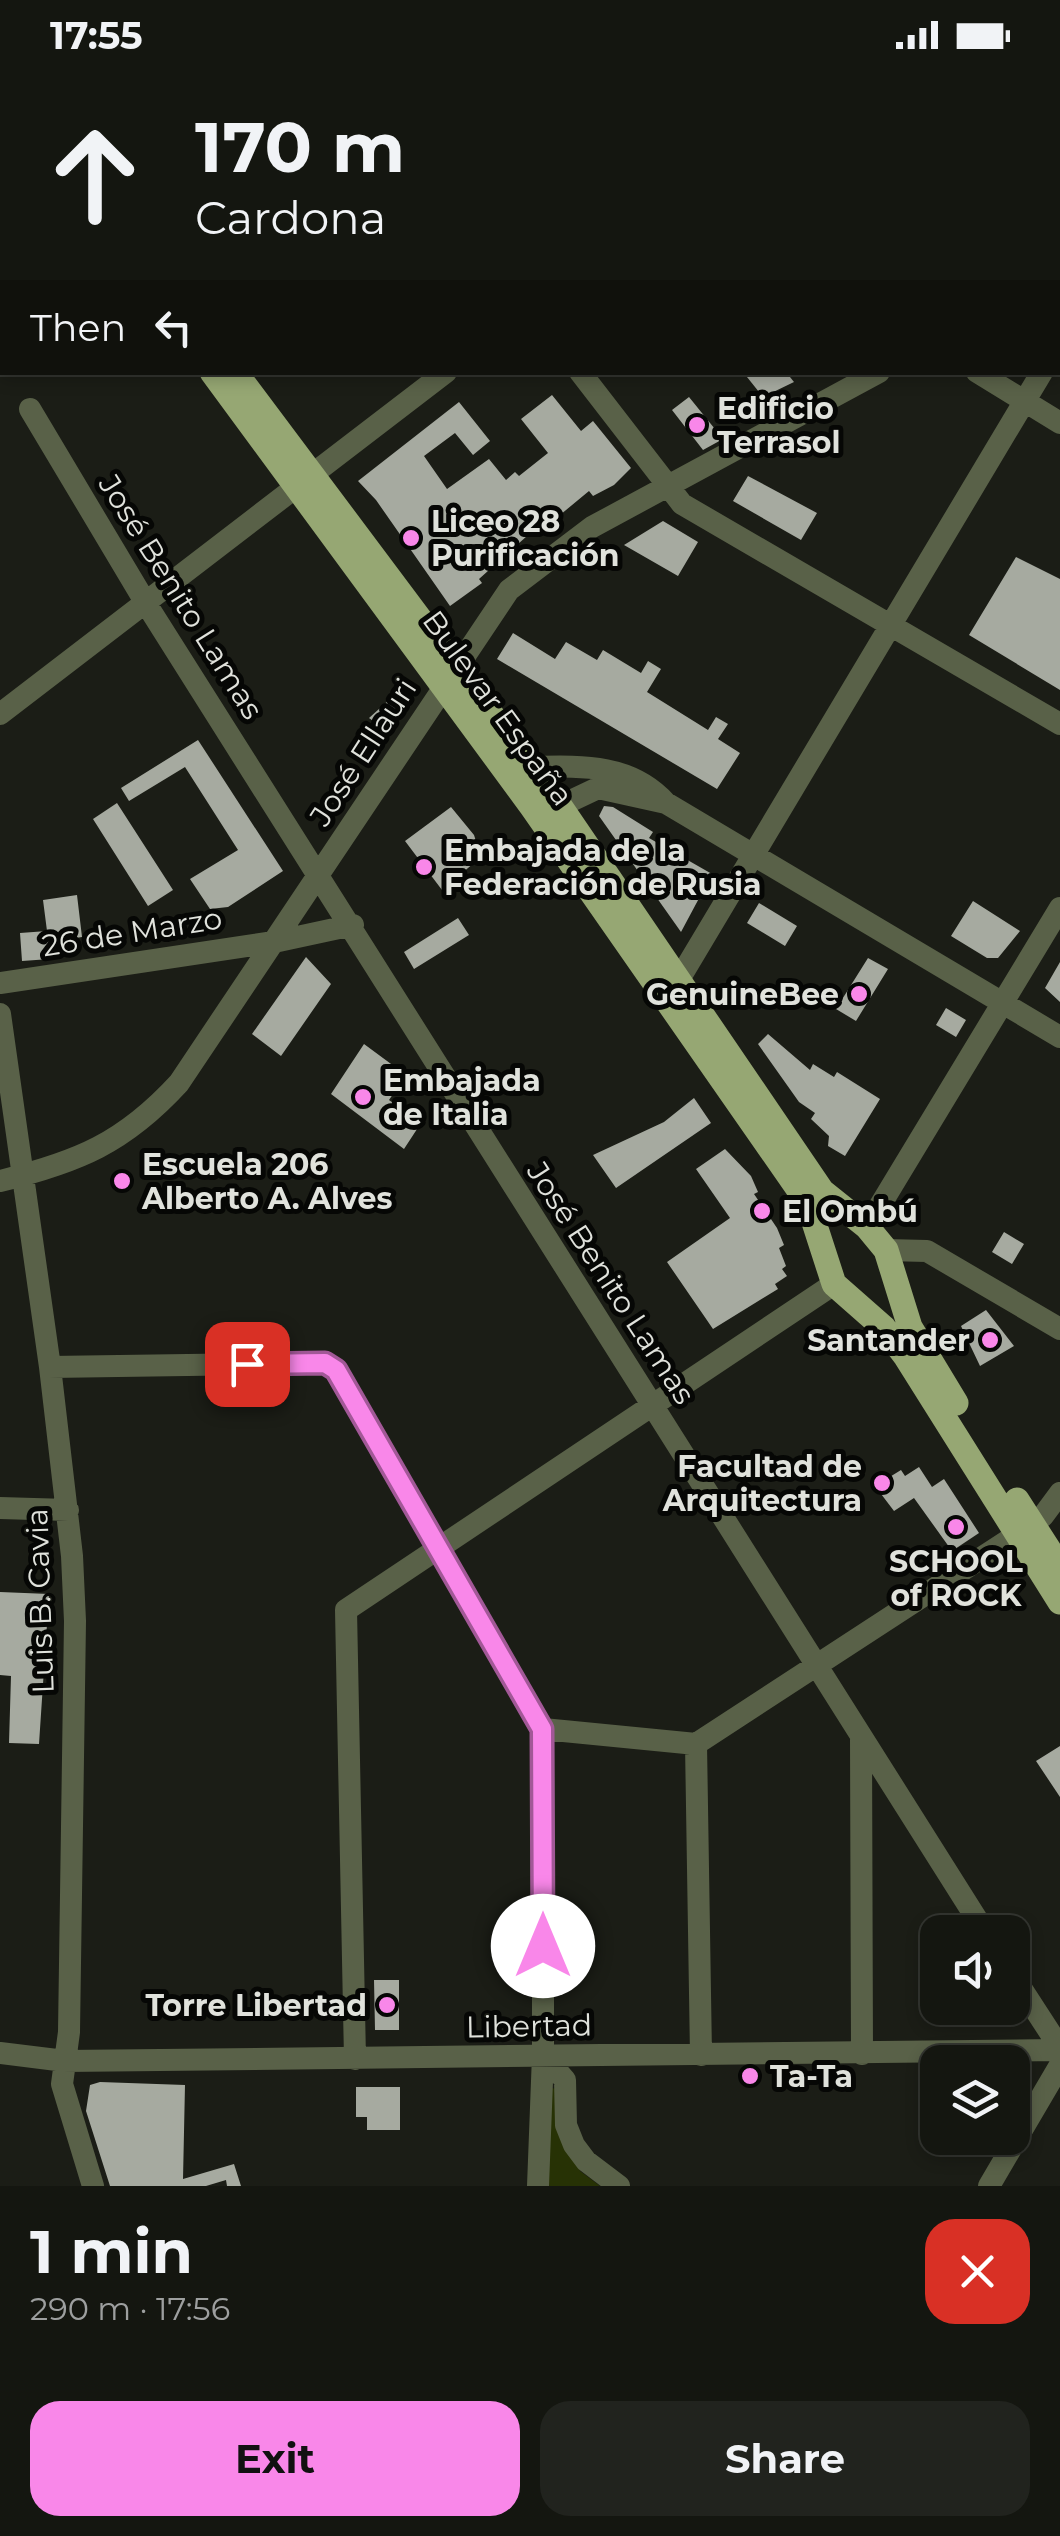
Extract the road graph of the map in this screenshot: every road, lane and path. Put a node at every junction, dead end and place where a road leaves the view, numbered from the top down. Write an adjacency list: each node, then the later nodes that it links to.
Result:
1 (214, 375): 11 (main road, Bulevar España)
2 (237, 375): 11 (main road, Bulevar España)
3 (442, 375): 11 (street)
4 (582, 375): 12 (street)
5 (874, 375): 12 (street, José Ellauri)
6 (982, 375): 8 (street)
7 (1040, 375): 8 (street)
8 (1024, 402): 10 (street); 14 (street)
9 (30, 409): 13 (street, José Benito Lamas)
10 (1060, 423)
11 (305, 484): 13 (street); 15 (main road, Bulevar España)
12 (670, 486): 14 (street); 15 (street, José Ellauri)
13 (146, 605): 16 (street); 23 (street, José Benito Lamas)
14 (892, 625): 17 (street); 22 (street)
15 (449, 676): 18 (main road, Bulevar España); 20 (main road, Bulevar España); 23 (street, José Ellauri)
16 (0, 714)
17 (1060, 724)
18 (529, 767): 19 (street); 21 (main road, Bulevar España)
19 (666, 803): 21 (street); 22 (street)
20 (532, 806): 21 (street); 28 (main road, Bulevar España)
21 (560, 806): 28 (main road, Bulevar España)
22 (754, 856): 28 (street); 29 (street)
23 (319, 873): 25 (street, José Benito Lamas); 26 (street, José Ellauri)
24 (1060, 908): 29 (street)
25 (353, 925): 26 (street, 26 de Marzo); 42 (street, José Benito Lamas)
26 (274, 942): 27 (street, 26 de Marzo); 32 (street, José Ellauri)
27 (0, 983)
28 (671, 987): 34 (main road, Bulevar España); 35 (main road, Bulevar España)
29 (1002, 1003): 31 (street); 34 (street)
30 (0, 1014): 32 (street, Luis B. Cavia)
31 (1060, 1037)
32 (24, 1175): 33 (street, José Ellauri); 41 (street, Luis B. Cavia)
33 (0, 1181)
34 (859, 1221): 35 (main road); 36 (main road, Bulevar España)
35 (819, 1238): 37 (main road, Bulevar España)
36 (886, 1250): 38 (main road, Bulevar España); 40 (street)
37 (834, 1284): 39 (main road, Bulevar España); 42 (street)
38 (898, 1289): 39 (main road); 46 (main road, Bulevar España)
39 (866, 1312): 46 (main road, Bulevar España)
40 (1060, 1329)
41 (50, 1367): 45 (street, Luis B. Cavia); 47 (street)
42 (654, 1406): 47 (street); 50 (street, José Benito Lamas)
43 (1060, 1493): 46 (street)
44 (0, 1508): 45 (street)
45 (68, 1510): 62 (street, Luis B. Cavia)
46 (1025, 1530): 48 (main road, Bulevar España); 49 (main road, Bulevar España); 50 (street)
47 (437, 1550): 51 (street); 61 (street)
48 (1060, 1568)
49 (1060, 1602)
50 (814, 1665): 52 (street, José Benito Lamas); 53 (street)
51 (542, 1729): 53 (street); 59 (street)
52 (860, 1740): 54 (street, José Benito Lamas); 58 (street)
53 (696, 1744): 60 (street)
54 (975, 1915)
55 (1030, 2002): 56 (street)
56 (1060, 2049): 58 (street, Libertad)
57 (0, 2053): 62 (street, Libertad)
58 (862, 2054): 60 (street, Libertad)
59 (543, 2055): 60 (street, Libertad); 61 (street, Libertad); 65 (street); 66 (street)
60 (701, 2055)
61 (356, 2059): 62 (street, Libertad)
62 (65, 2061): 64 (street, Luis B. Cavia)
63 (1060, 2065): 67 (street)
64 (93, 2186)
65 (538, 2186)
66 (619, 2186)
67 (989, 2186)

